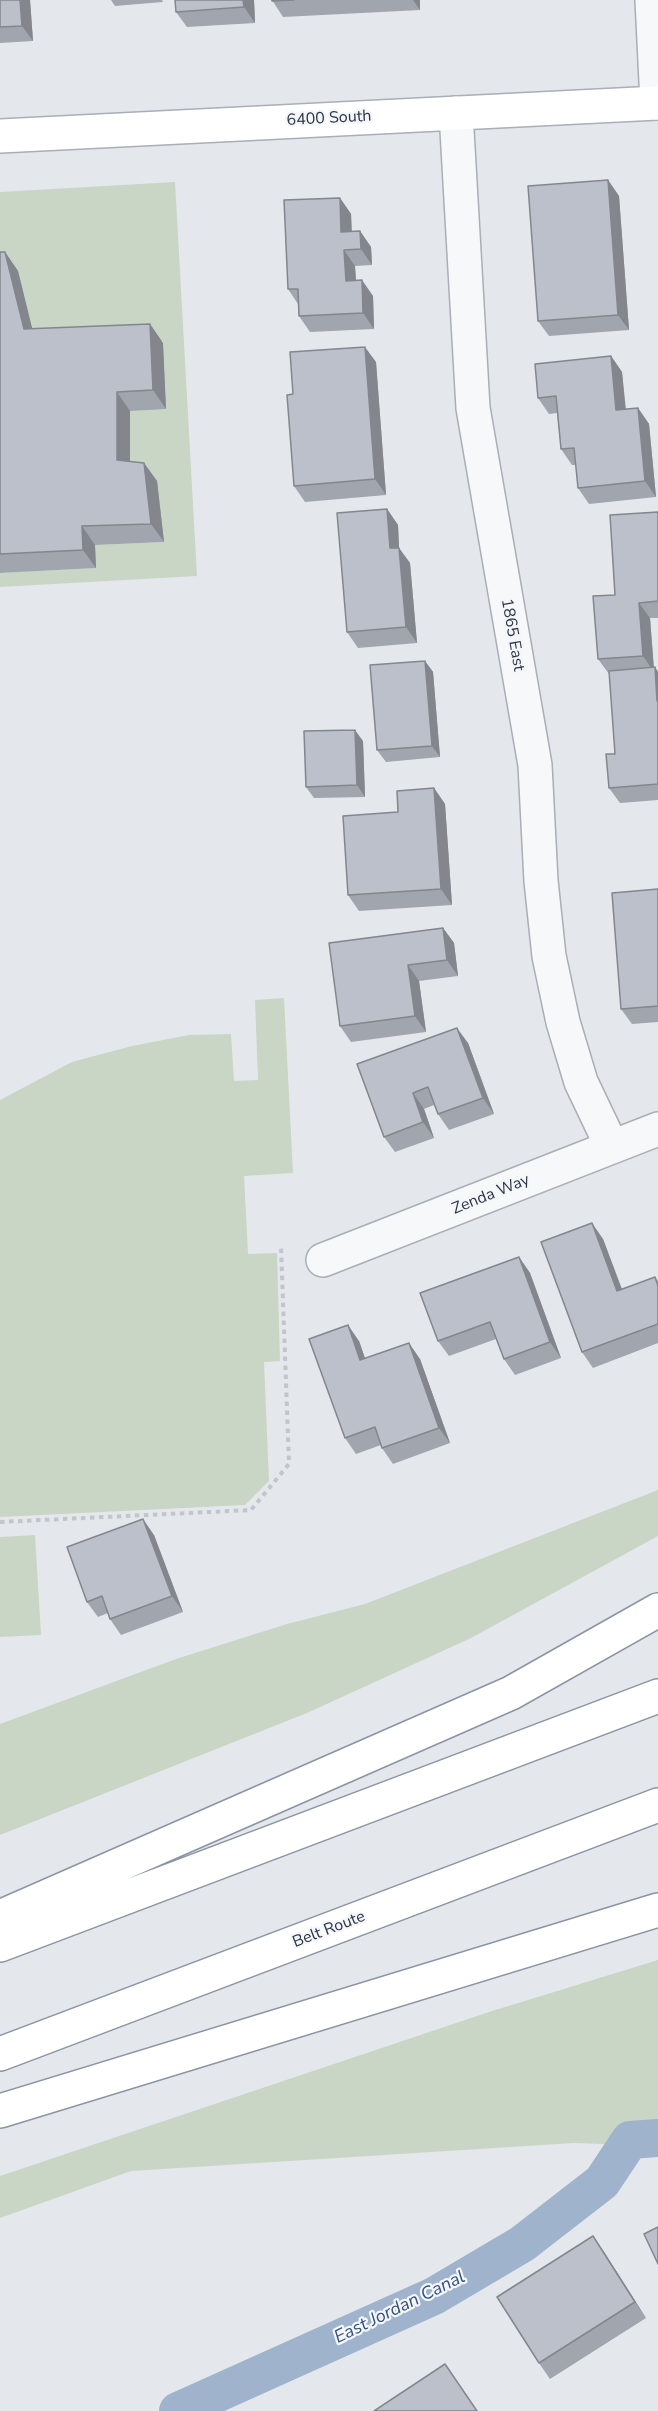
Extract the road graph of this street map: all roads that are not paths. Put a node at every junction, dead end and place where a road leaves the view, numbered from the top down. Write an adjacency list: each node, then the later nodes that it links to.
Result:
1 (652, 0): 2 (street)
2 (657, 103): 3 (main road, 6400 South)
3 (456, 113): 4 (main road, 6400 South); 6 (street, 1865 East)
4 (0, 136)
5 (658, 1129): 6 (street, Zenda Way)
6 (612, 1147): 7 (street, Zenda Way)
7 (323, 1260)
8 (658, 1610): 12 (main road)
9 (658, 1696): 13 (main road)
10 (658, 1805): 14 (main road, Belt Route)
11 (658, 1911): 15 (main road)
12 (0, 1917)
13 (0, 1945)
14 (0, 2054)
15 (0, 2111)

